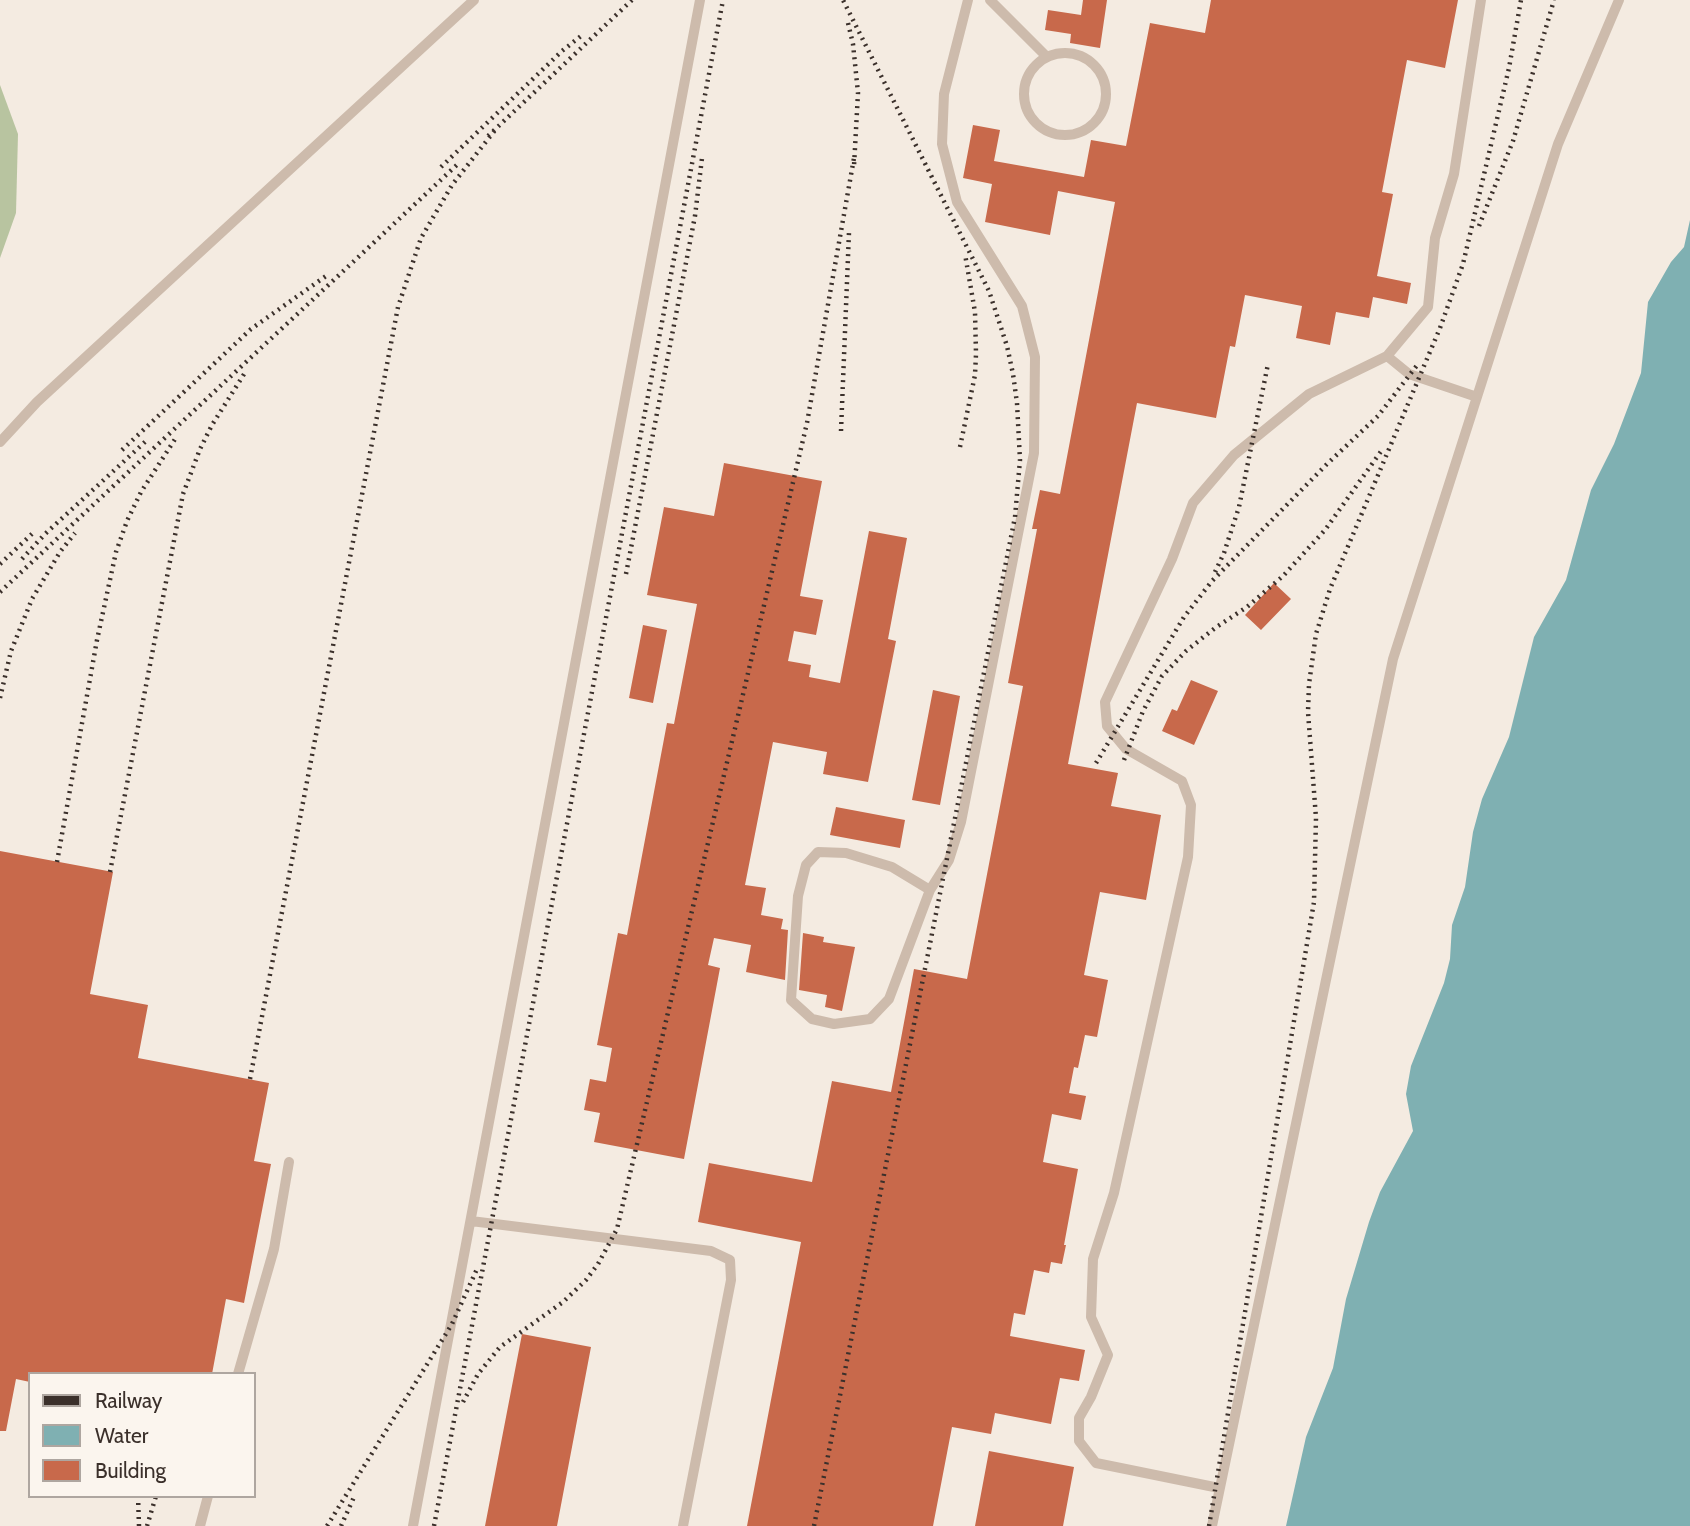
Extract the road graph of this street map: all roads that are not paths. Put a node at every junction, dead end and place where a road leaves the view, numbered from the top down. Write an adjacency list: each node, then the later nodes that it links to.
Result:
1 (474, 0): 10 (lane)
2 (700, 0): 13 (lane)
3 (968, 0): 11 (lane)
4 (990, 0): 7 (lane)
5 (1481, 0): 8 (lane)
6 (1619, 0): 9 (lane)
7 (1047, 57): 7 (lane)
8 (1387, 356): 9 (lane); 15 (lane)
9 (1477, 397): 15 (lane)
10 (0, 442)
11 (930, 890): 11 (lane)
12 (289, 1161): 14 (lane)
13 (471, 1221): 18 (lane); 19 (lane)
14 (239, 1372)
15 (1219, 1489): 20 (lane)
16 (207, 1498): 17 (lane)
17 (200, 1526)
18 (413, 1526)
19 (683, 1526)
20 (1212, 1526)

